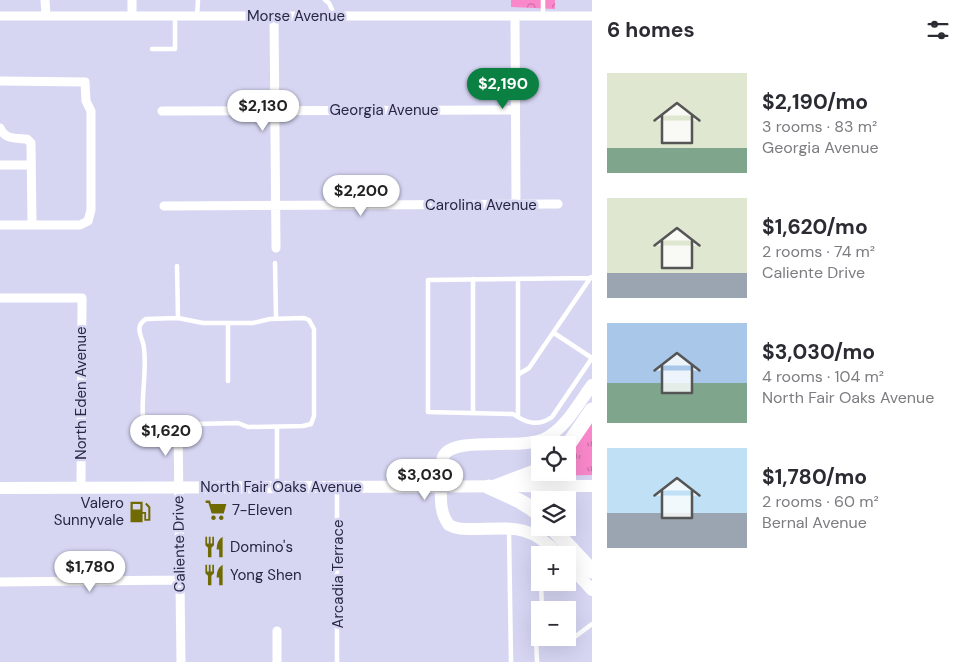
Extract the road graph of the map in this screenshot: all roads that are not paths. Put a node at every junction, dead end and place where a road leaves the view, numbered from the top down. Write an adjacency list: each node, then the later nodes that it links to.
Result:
1 (46, 0): 6 (street)
2 (132, 0): 8 (street)
3 (325, 0): 12 (lane)
4 (543, 0): 14 (lane)
5 (198, 1): 10 (lane)
6 (46, 15): 7 (street, Morse Avenue); 8 (street, Morse Avenue)
7 (0, 16)
8 (132, 16): 9 (street, Morse Avenue)
9 (176, 16): 10 (street, Morse Avenue); 16 (lane)
10 (198, 16): 11 (street, Morse Avenue)
11 (274, 16): 12 (street, Morse Avenue); 19 (street)
12 (335, 16): 13 (street, Morse Avenue)
13 (515, 16): 14 (street, Morse Avenue); 20 (street)
14 (543, 16): 15 (street, Morse Avenue)
15 (592, 16)
16 (152, 49)
17 (0, 82): 28 (street)
18 (162, 110): 19 (street, Georgia Avenue)
19 (275, 110): 20 (street, Georgia Avenue); 27 (street)
20 (515, 110): 24 (street)
21 (0, 128): 22 (street)
22 (31, 164): 23 (street); 28 (street)
23 (0, 166)
24 (516, 204): 25 (street, Carolina Avenue); 27 (street, Carolina Avenue)
25 (558, 204)
26 (164, 206): 27 (street, Carolina Avenue)
27 (276, 206): 30 (street)
28 (32, 224): 29 (street)
29 (0, 225)
30 (276, 248)
31 (275, 262): 38 (lane)
32 (177, 266): 37 (lane)
33 (591, 277): 35 (lane); 40 (lane)
34 (473, 279): 35 (lane); 46 (lane); 46 (lane)
35 (518, 279): 42 (lane)
36 (0, 298): 59 (street, North Eden Avenue)
37 (178, 318): 39 (lane); 49 (lane)
38 (276, 318): 39 (lane); 48 (lane)
39 (228, 323): 43 (lane)
40 (554, 334): 41 (lane); 42 (lane)
41 (592, 358): 47 (lane)
42 (518, 374): 47 (lane)
43 (228, 381)
44 (592, 385): 56 (main road)
45 (592, 410): 50 (highway)
46 (473, 413): 47 (lane)
47 (518, 417)
48 (277, 426): 49 (lane); 54 (lane)
49 (178, 427): 53 (street, Caliente Drive)
50 (574, 436)
51 (531, 473): 57 (highway)
52 (592, 486): 57 (main road, North Fair Oaks Avenue)
53 (178, 487): 54 (main road, North Fair Oaks Avenue); 59 (main road, North Fair Oaks Avenue); 66 (street, Caliente Drive)
54 (277, 487): 55 (main road, North Fair Oaks Avenue)
55 (337, 487): 56 (main road, North Fair Oaks Avenue); 75 (lane, Arcadia Terrace)
56 (441, 487): 57 (main road, North Fair Oaks Avenue); 61 (main road)
57 (492, 487): 60 (highway)
58 (0, 488): 59 (main road, North Fair Oaks Avenue)
59 (81, 488)
60 (531, 508)
61 (509, 528): 63 (main road); 76 (lane)
62 (559, 536): 64 (highway)
63 (550, 546)
64 (592, 571)
65 (576, 577): 68 (main road)
66 (179, 580): 67 (street); 73 (street, Caliente Drive)
67 (0, 582)
68 (592, 590)
69 (592, 624): 71 (lane)
70 (277, 631): 74 (street)
71 (576, 636)
72 (536, 646): 77 (lane)
73 (181, 662)
74 (277, 662)
75 (338, 662)
76 (511, 662)
77 (537, 662)

